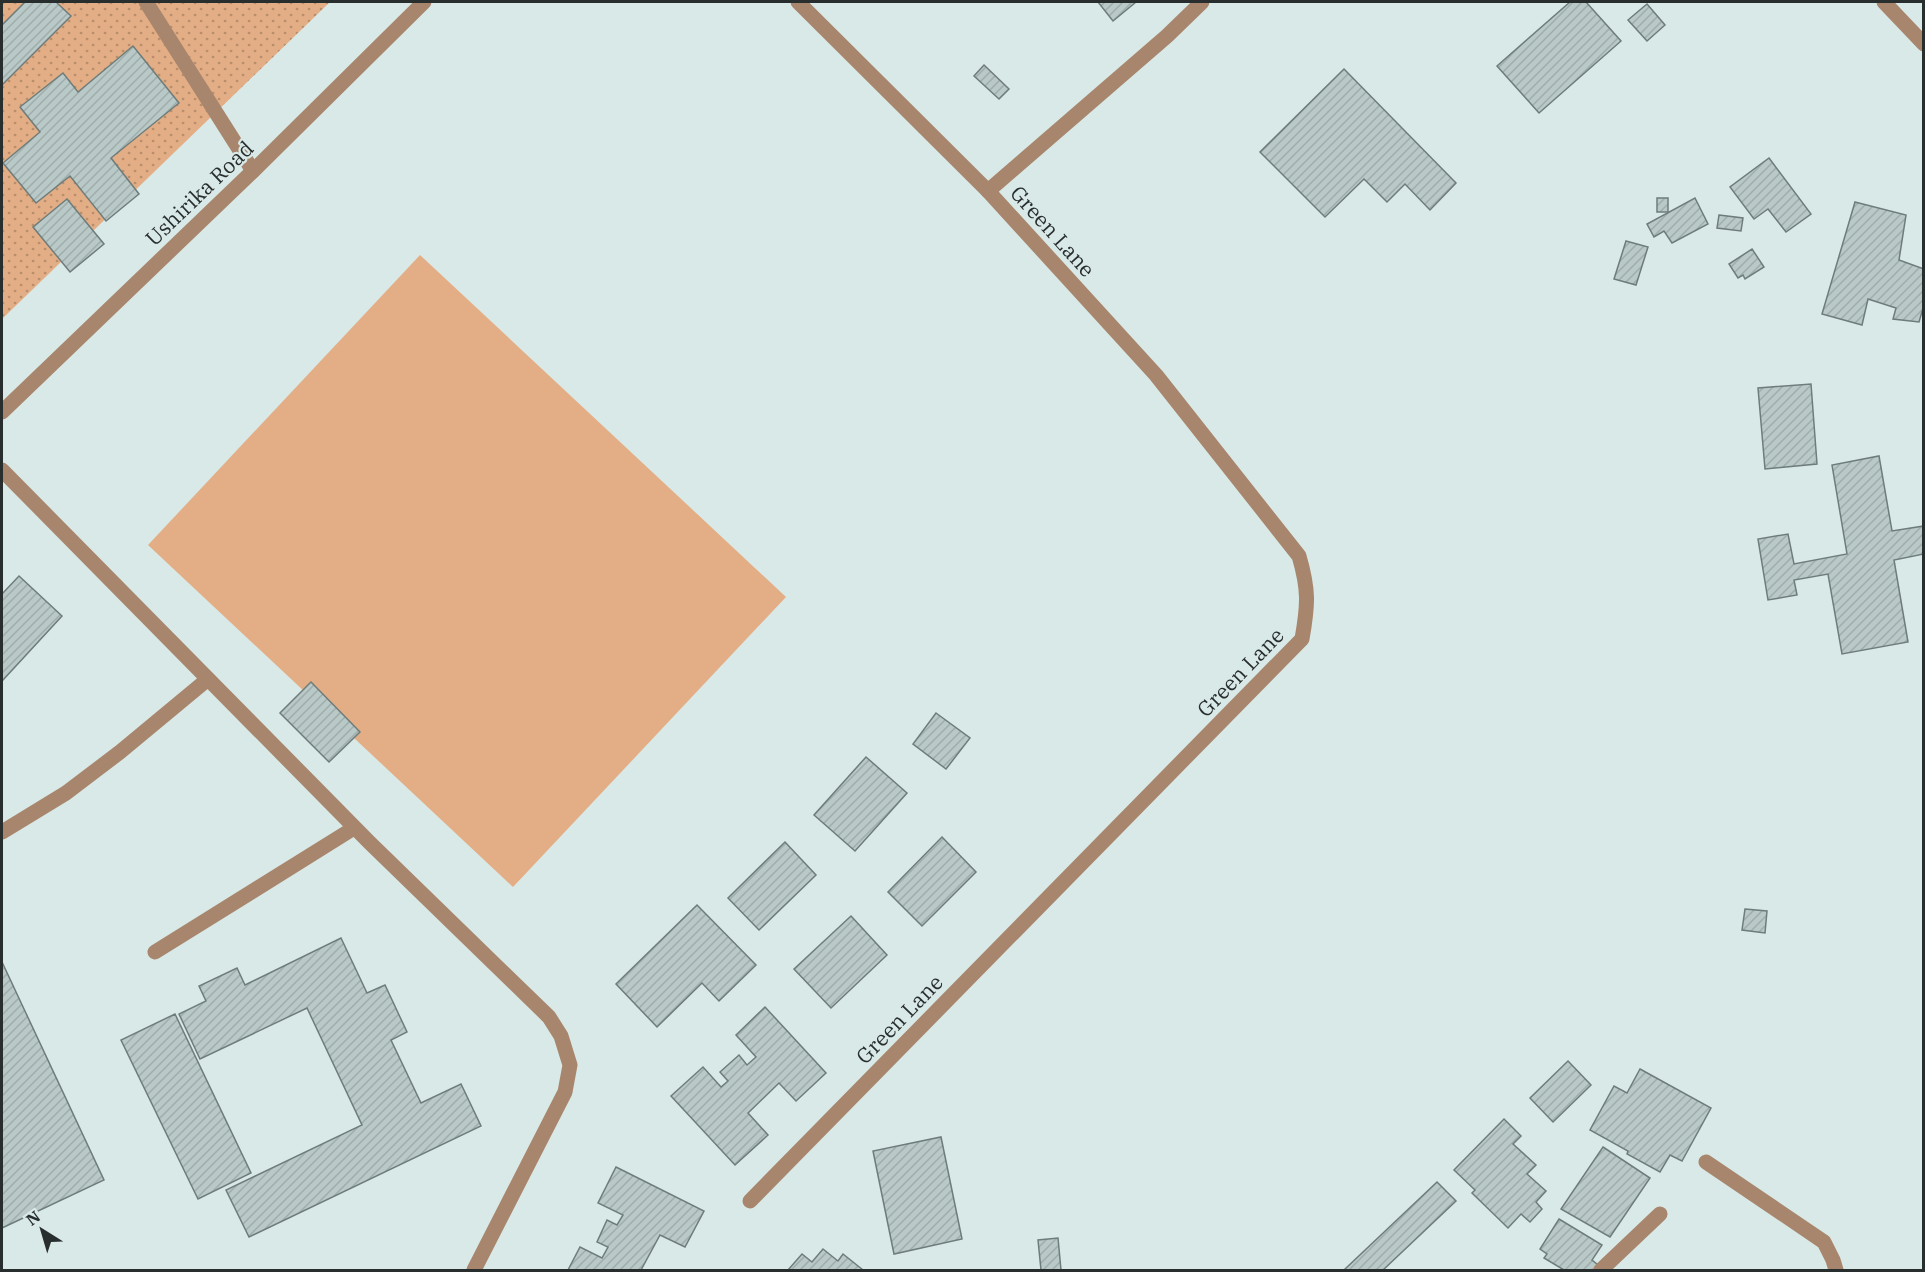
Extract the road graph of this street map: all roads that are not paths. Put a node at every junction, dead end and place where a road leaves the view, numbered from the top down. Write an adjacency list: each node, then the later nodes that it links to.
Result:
1 (146, 2): 7 (street)
2 (424, 2): 7 (street, Ushirika Road)
3 (798, 2): 8 (street, Green Lane)
4 (1202, 2): 8 (street)
5 (1884, 2): 6 (street)
6 (1923, 44)
7 (253, 171): 9 (street, Ushirika Road)
8 (988, 191): 16 (street, Green Lane)
9 (2, 412)
10 (2, 470): 11 (street)
11 (208, 679): 12 (street); 13 (street)
12 (354, 828): 14 (street); 18 (street)
13 (2, 832)
14 (155, 952)
15 (1706, 1162): 20 (street)
16 (750, 1201)
17 (1660, 1214): 19 (street)
18 (474, 1270)
19 (1601, 1270)
20 (1836, 1270)

